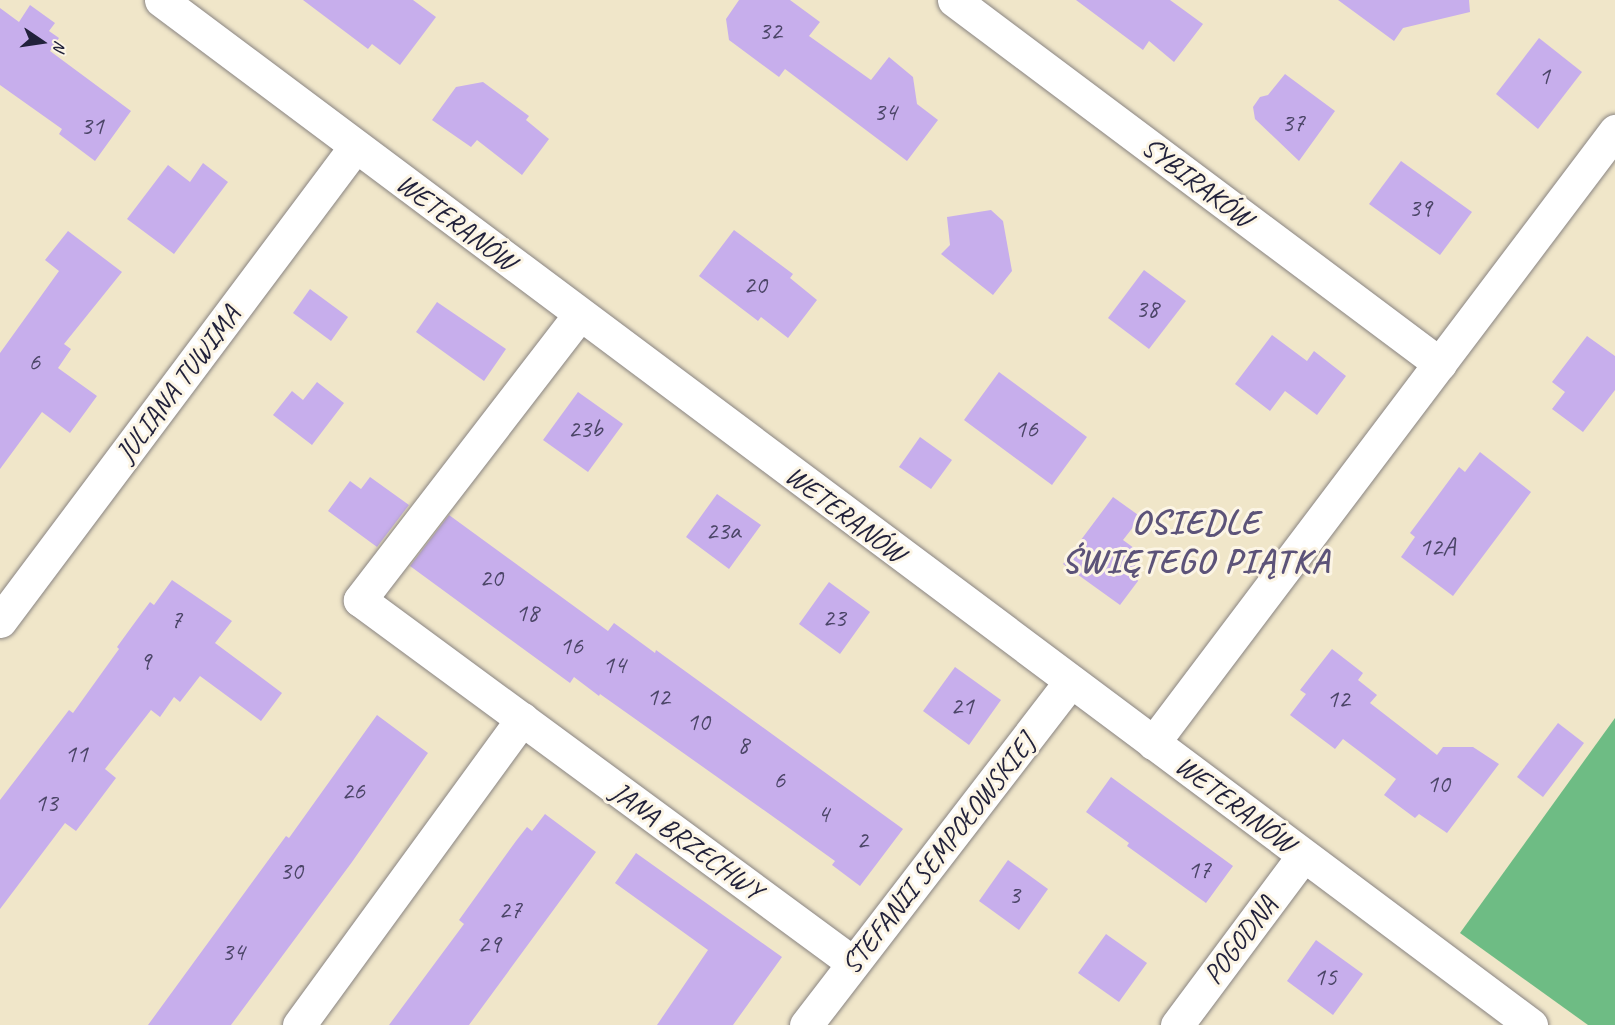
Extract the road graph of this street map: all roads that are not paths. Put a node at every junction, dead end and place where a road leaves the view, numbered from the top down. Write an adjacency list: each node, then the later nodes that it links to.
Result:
1 (161, 0): 4 (street, WETERANÓW)
2 (954, 0): 6 (street, SYBIRAKÓW)
3 (1615, 131): 6 (street)
4 (355, 147): 5 (street, WETERANÓW); 7 (street, JULIANA TUWIMA)
5 (580, 314): 8 (street, WETERANÓW); 9 (street, JANA BRZECHWY)
6 (1440, 364): 10 (street)
7 (0, 621)
8 (1070, 682): 10 (street, WETERANÓW); 12 (street, STEFANII SEMPOŁOWSKIEJ)
9 (522, 719): 12 (street, JANA BRZECHWY); 13 (street)
10 (1153, 743): 11 (street, WETERANÓW)
11 (1303, 856): 15 (street, POGODNA); 16 (street, WETERANÓW)
12 (853, 963): 14 (street, STEFANII SEMPOŁOWSKIEJ)
13 (299, 1025)
14 (806, 1025)
15 (1177, 1025)
16 (1531, 1025)

